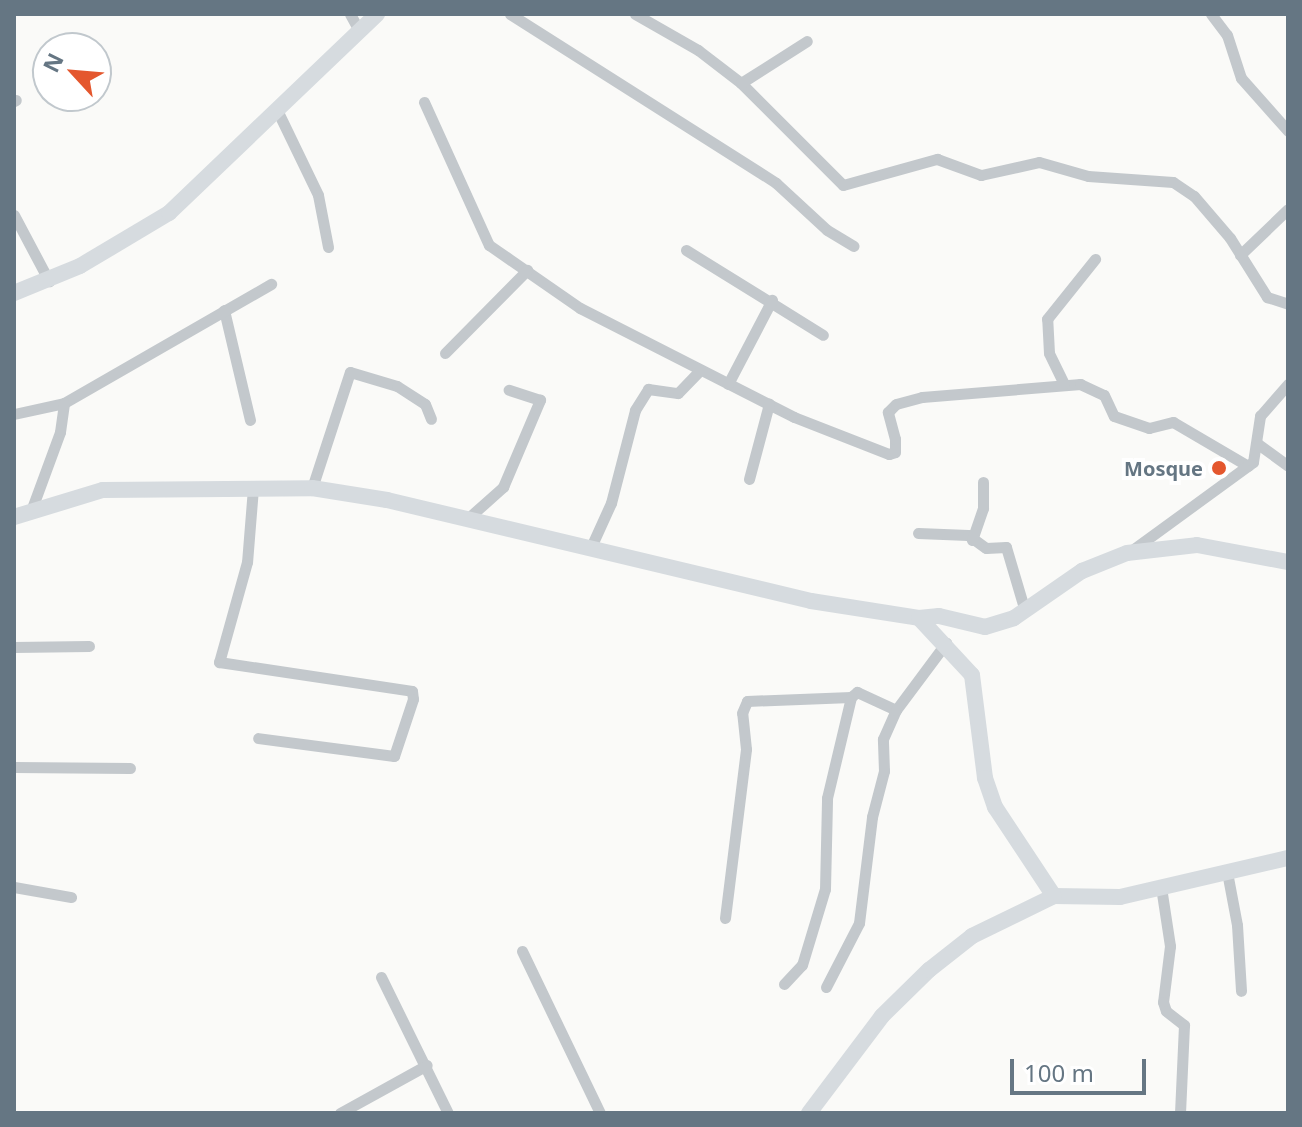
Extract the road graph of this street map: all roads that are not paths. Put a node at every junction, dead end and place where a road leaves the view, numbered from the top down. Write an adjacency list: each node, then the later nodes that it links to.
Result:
1 (350, 14): 6 (street)
2 (377, 14): 6 (street)
3 (510, 14): 14 (street)
4 (635, 14): 8 (street)
5 (1211, 14): 11 (street)
6 (359, 30): 10 (street)
7 (807, 41): 8 (street)
8 (741, 83): 17 (street)
9 (424, 102): 19 (street)
10 (277, 110): 15 (street); 20 (street)
11 (1288, 131)
12 (1288, 209): 17 (street)
13 (14, 215): 20 (street)
14 (854, 246)
15 (328, 247)
16 (686, 250): 23 (street)
17 (1240, 255): 24 (street)
18 (1095, 259): 30 (street)
19 (527, 270): 27 (street); 28 (street)
20 (49, 281): 22 (street)
21 (271, 284): 25 (street)
22 (14, 293)
23 (772, 300): 26 (street); 29 (street)
24 (1288, 304)
25 (224, 310): 33 (street); 37 (street)
26 (823, 335)
27 (445, 353)
28 (698, 372): 29 (street); 50 (street)
29 (728, 384): 34 (street)
30 (1064, 384): 34 (street); 39 (street)
31 (1288, 384): 38 (street)
32 (509, 390): 47 (street)
33 (64, 403): 35 (street); 45 (street)
34 (769, 404): 41 (street)
35 (14, 414)
36 (431, 419): 44 (street)
37 (250, 420)
38 (1258, 444): 39 (street); 40 (street)
39 (1248, 466): 51 (street)
40 (1288, 466)
41 (749, 479)
42 (983, 482): 49 (street)
43 (253, 488): 44 (street); 45 (street); 60 (street)
44 (312, 488): 47 (street)
45 (31, 511): 46 (street)
46 (14, 517)
47 (466, 520): 50 (street)
48 (918, 533): 49 (street)
49 (972, 540): 53 (street)
50 (591, 547): 54 (street)
51 (1127, 553): 52 (street); 53 (street)
52 (1288, 562)
53 (1025, 611): 54 (street)
54 (919, 618): 55 (street)
55 (946, 643): 59 (street); 67 (street)
56 (89, 646): 57 (street)
57 (14, 647)
58 (851, 697): 59 (street); 69 (street); 72 (street)
59 (896, 710): 73 (street)
60 (258, 738)
61 (14, 767): 62 (street)
62 (130, 768)
63 (1288, 858): 64 (street)
64 (1227, 872): 66 (street); 74 (street)
65 (14, 887): 68 (street)
66 (1161, 887): 67 (street); 80 (street)
67 (1054, 896): 79 (street)
68 (71, 897)
69 (725, 918)
70 (522, 951): 78 (street)
71 (381, 977): 75 (street)
72 (784, 984)
73 (826, 987)
74 (1241, 991)
75 (427, 1065): 76 (street); 77 (street)
76 (340, 1113)
77 (448, 1113)
78 (600, 1113)
79 (809, 1113)
80 (1180, 1113)

